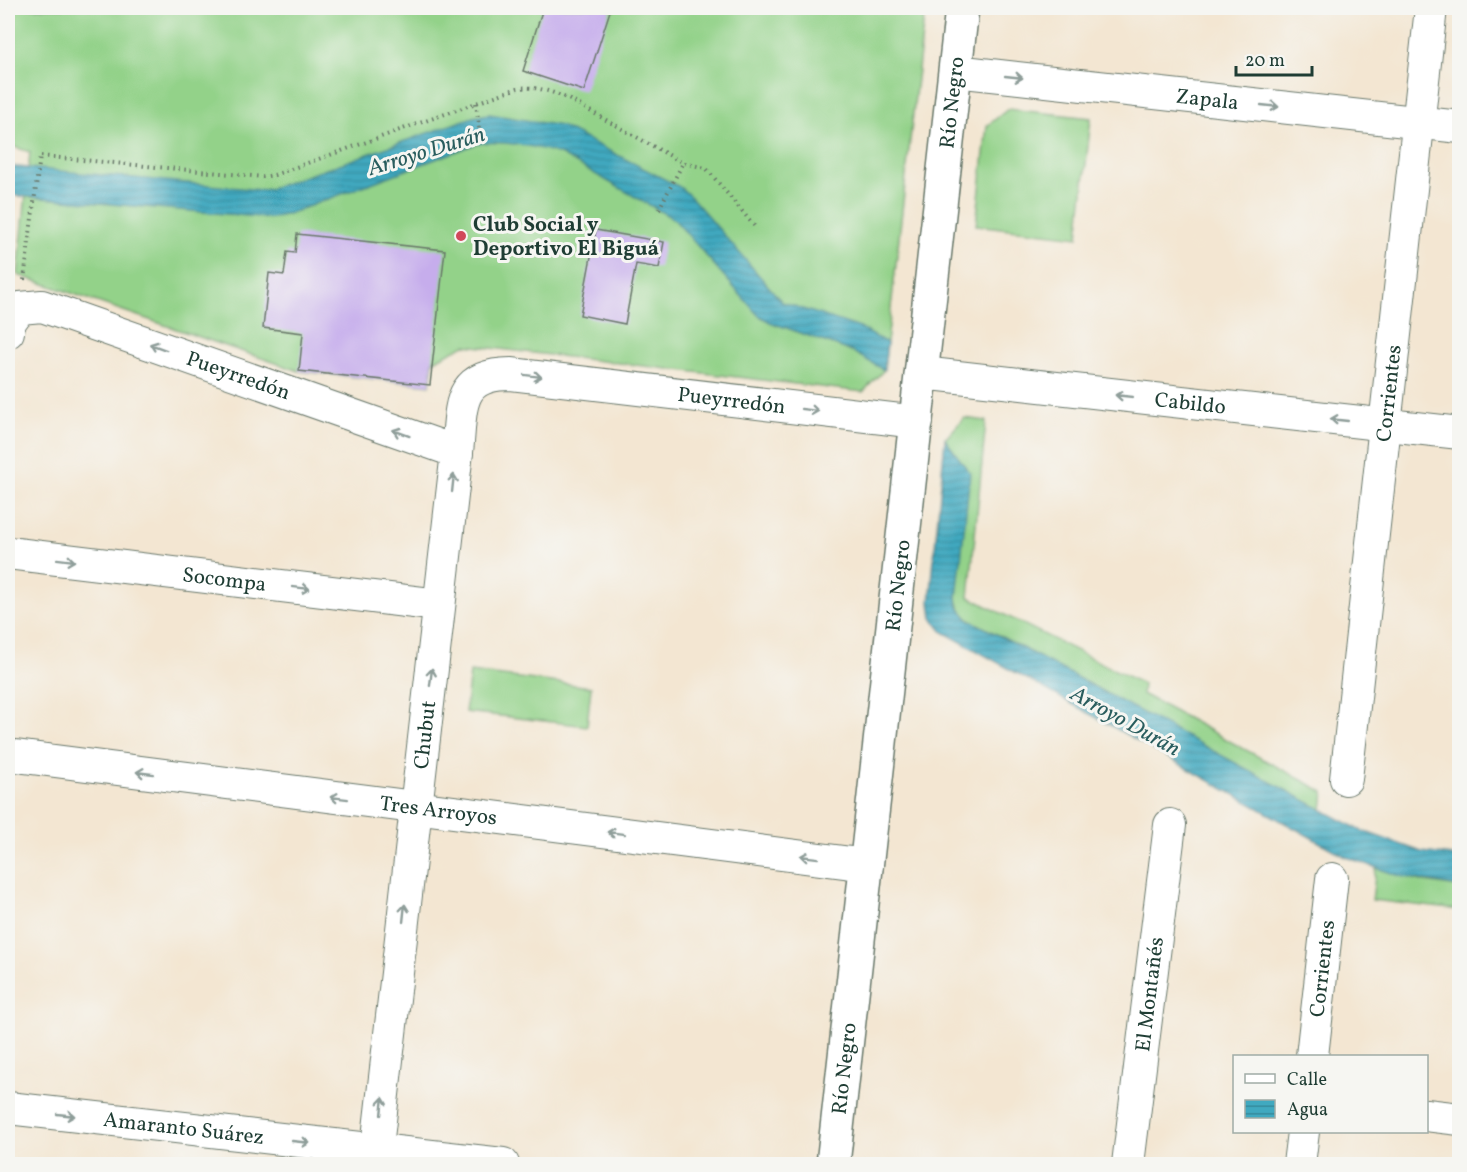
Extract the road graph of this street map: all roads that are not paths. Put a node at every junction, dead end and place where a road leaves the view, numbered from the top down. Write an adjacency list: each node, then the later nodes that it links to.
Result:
1 (962, 8): 3 (street, Río Negro)
2 (1431, 8): 4 (street, Corrientes)
3 (956, 71): 4 (street, Zapala, one-way to 4); 7 (street, Río Negro)
4 (1419, 122): 5 (street, Zapala); 10 (street, Corrientes)
5 (1460, 127)
6 (14, 320): 12 (street, Pueyrredón, one-way to 6)
7 (922, 373): 9 (street, Río Negro); 10 (street, Cabildo, one-way to 7)
8 (476, 380): 9 (street, Pueyrredón, one-way to 9); 12 (street, Chubut)
9 (916, 422): 19 (street, Río Negro)
10 (1385, 425): 11 (street, Cabildo); 16 (street, Corrientes)
11 (1460, 433)
12 (457, 452): 14 (street, Chubut, one-way to 12)
13 (8, 553): 14 (street, Socompa, one-way to 14)
14 (439, 605): 17 (street, Chubut, one-way to 14)
15 (8, 755): 17 (street, Tres Arroyos, one-way to 15)
16 (1346, 778)
17 (416, 807): 19 (street, Tres Arroyos, one-way to 17); 26 (street, Chubut, one-way to 17)
18 (1170, 825): 29 (street, El Montañés)
19 (867, 865): 28 (street, Río Negro)
20 (1332, 879): 21 (street, Corrientes)
21 (1312, 1055)
22 (8, 1108): 26 (street, Amaranto Suárez, one-way to 26)
23 (1428, 1115): 24 (street)
24 (1460, 1119)
25 (1303, 1133): 30 (street)
26 (376, 1157): 27 (street, Amaranto Suárez)
27 (503, 1164)
28 (833, 1164)
29 (1128, 1164)
30 (1299, 1164)

